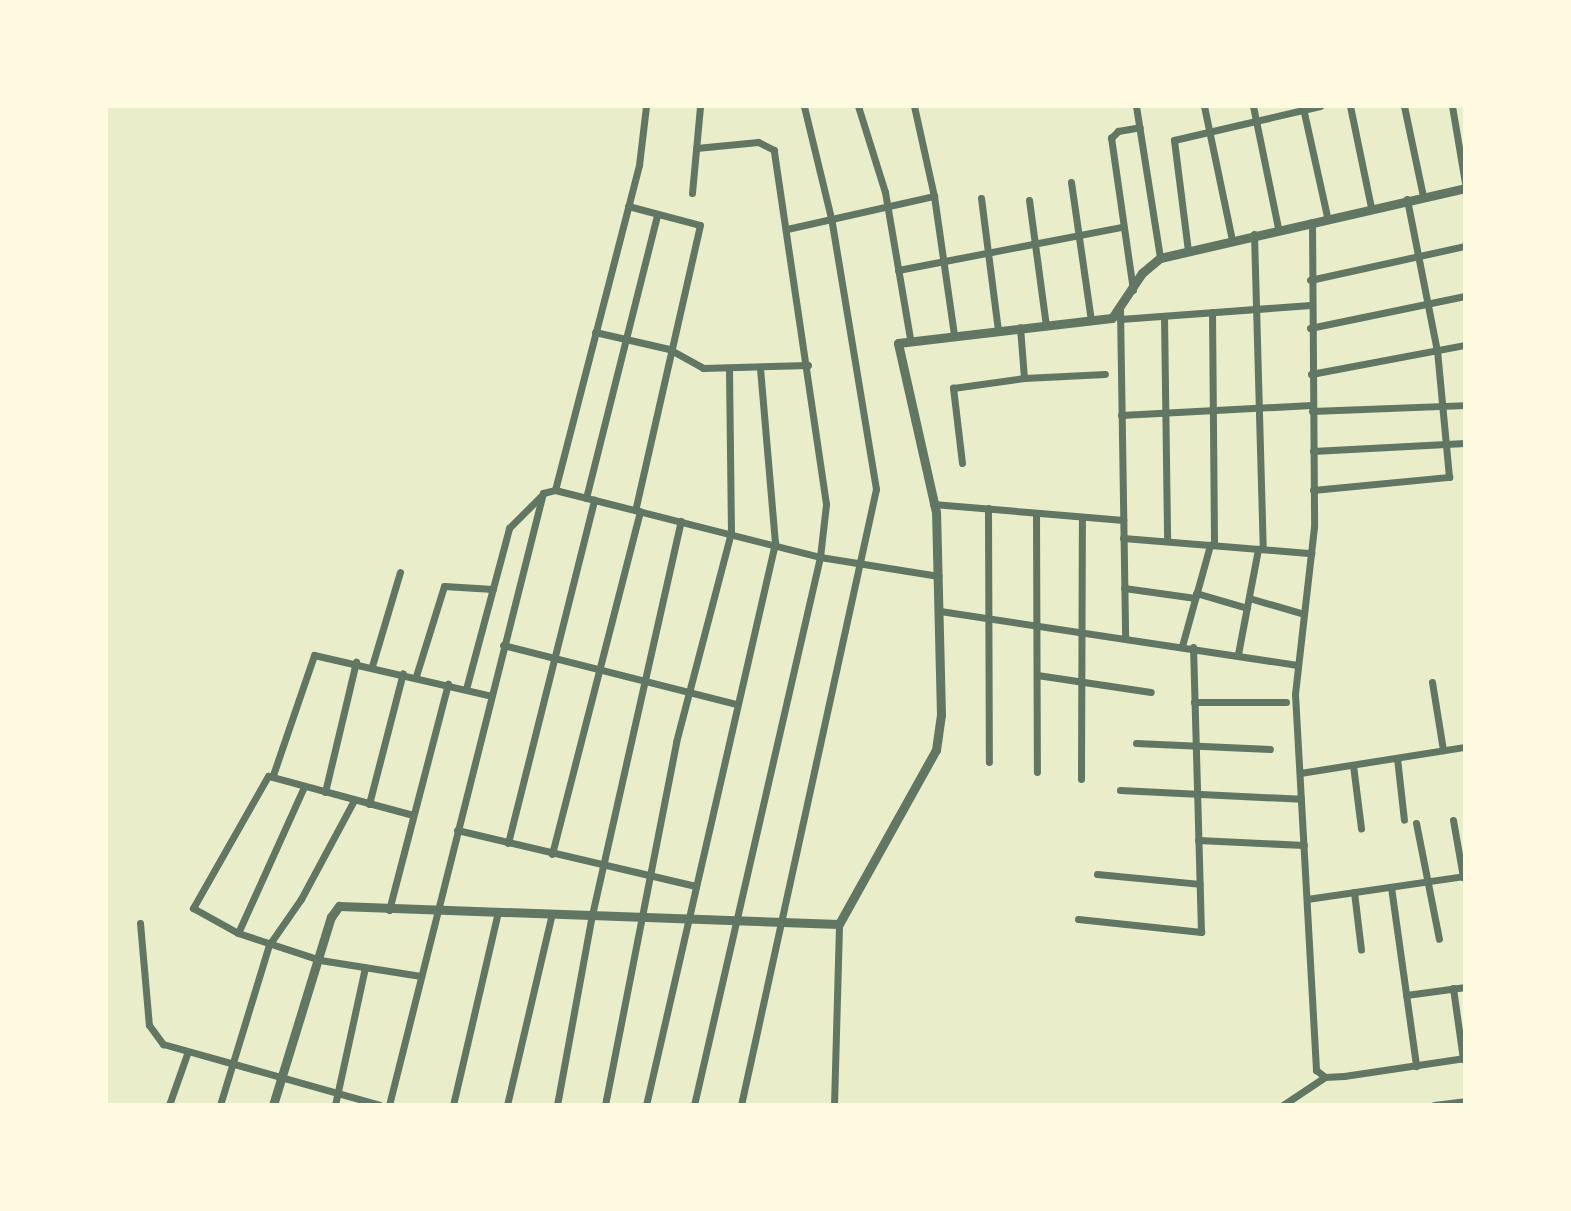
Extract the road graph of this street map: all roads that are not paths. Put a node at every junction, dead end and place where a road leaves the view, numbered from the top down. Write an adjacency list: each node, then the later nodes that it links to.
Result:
1 (646, 106): 26 (street)
2 (700, 106): 17 (street)
3 (804, 106): 31 (street)
4 (858, 106): 27 (street)
5 (914, 106): 21 (street)
6 (1136, 106): 15 (street)
7 (1204, 106): 16 (street)
8 (1253, 106): 14 (street)
9 (1320, 106): 13 (street)
10 (1350, 106): 28 (street)
11 (1404, 106): 22 (street)
12 (1452, 106): 19 (street)
13 (1303, 108): 14 (street); 30 (street)
14 (1257, 121): 16 (street); 34 (street)
15 (1140, 127): 33 (street); 44 (street)
16 (1210, 132): 38 (street); 41 (street)
17 (696, 148): 20 (street); 35 (street)
18 (1071, 182): 37 (street)
19 (1465, 185): 22 (street)
20 (692, 193)
21 (934, 196): 27 (street); 45 (street)
22 (1423, 196): 24 (street)
23 (981, 198): 42 (street)
24 (1407, 199): 28 (street); 43 (street)
25 (1029, 200): 39 (street)
26 (628, 206): 29 (street); 61 (street)
27 (887, 206): 31 (street); 46 (street)
28 (1371, 207): 30 (street)
29 (657, 215): 64 (street); 66 (street)
30 (1327, 216): 32 (street)
31 (831, 218): 35 (street); 104 (street)
32 (1312, 219): 34 (street); 47 (street)
33 (1122, 227): 37 (street); 48 (street)
34 (1278, 228): 36 (street)
35 (787, 229): 68 (street)
36 (1254, 234): 38 (street); 52 (street)
37 (1078, 236): 39 (street); 56 (street)
38 (1232, 240): 41 (street)
39 (1035, 245): 42 (street); 57 (street)
40 (1465, 246): 43 (street)
41 (1188, 251): 44 (street)
42 (988, 253): 45 (street); 60 (street)
43 (1417, 256): 47 (street); 50 (street)
44 (1160, 258): 48 (street)
45 (945, 262): 46 (street); 62 (street)
46 (898, 270): 63 (street)
47 (1310, 280): 51 (street)
48 (1133, 291): 54 (street)
49 (1465, 296): 50 (street)
50 (1427, 304): 59 (street); 67 (street)
51 (1310, 305): 52 (street); 59 (street)
52 (1258, 309): 53 (street); 75 (street)
53 (1212, 312): 55 (street); 78 (street)
54 (1120, 314): 55 (street); 56 (street); 80 (street)
55 (1164, 316): 79 (street)
56 (1091, 320): 57 (street)
57 (1046, 325): 58 (street)
58 (1020, 327): 60 (street); 73 (street)
59 (1310, 328): 72 (street)
60 (998, 330): 62 (street)
61 (595, 332): 64 (street); 85 (street)
62 (954, 334): 63 (street)
63 (910, 339): 89 (street)
64 (627, 340): 66 (street); 88 (street)
65 (1465, 345): 67 (street)
66 (669, 349): 70 (street); 91 (street)
67 (1437, 351): 72 (street); 76 (street)
68 (808, 365): 69 (street); 103 (street)
69 (760, 367): 70 (street); 99 (street)
70 (729, 368): 96 (street)
71 (1105, 374): 73 (street)
72 (1311, 374): 77 (street)
73 (1024, 378): 84 (street)
74 (1465, 405): 76 (street)
75 (1260, 407): 77 (street); 78 (street); 101 (street)
76 (1443, 407): 77 (street); 82 (street)
77 (1312, 408): 83 (street)
78 (1212, 412): 79 (street); 100 (street)
79 (1165, 413): 80 (street); 98 (street)
80 (1121, 415): 94 (street)
81 (1465, 443): 82 (street)
82 (1447, 445): 83 (street); 86 (street)
83 (1313, 451): 86 (street)
84 (962, 463)
85 (555, 490): 87 (street); 88 (street)
86 (1313, 490): 102 (street)
87 (541, 496): 108 (street); 118 (street)
88 (590, 499): 91 (street); 122 (street)
89 (933, 504): 90 (street); 106 (street)
90 (988, 508): 92 (street); 114 (street)
91 (637, 510): 95 (street); 126 (street)
92 (1036, 513): 93 (street); 115 (street)
93 (1082, 517): 94 (street); 116 (street)
94 (1123, 520): 97 (street)
95 (681, 521): 96 (street); 132 (street)
96 (731, 533): 99 (street); 136 (street)
97 (1123, 538): 98 (street); 107 (street)
98 (1167, 541): 100 (street)
99 (775, 543): 103 (street); 140 (street)
100 (1212, 545): 101 (street); 109 (street)
101 (1260, 549): 102 (street); 110 (street)
102 (1311, 553): 113 (street)
103 (820, 557): 104 (street); 188 (street)
104 (863, 566): 106 (street); 189 (street)
105 (400, 572): 125 (street)
106 (938, 576): 112 (street)
107 (1124, 588): 109 (street); 117 (street)
108 (493, 589): 129 (street); 134 (street)
109 (1196, 596): 111 (street); 119 (street)
110 (1249, 598): 111 (street); 113 (street)
111 (1247, 608): 121 (street)
112 (940, 611): 114 (street); 191 (street)
113 (1304, 614): 124 (street)
114 (991, 618): 115 (street); 147 (street)
115 (1037, 624): 116 (street); 128 (street)
116 (1084, 631): 117 (street); 130 (street)
117 (1125, 637): 119 (street)
118 (503, 645): 122 (street); 137 (street)
119 (1182, 646): 120 (street)
120 (1193, 647): 121 (street); 138 (street)
121 (1238, 654): 124 (street)
122 (554, 656): 126 (street); 167 (street)
123 (356, 662): 125 (street); 151 (street); 155 (street)
124 (1296, 665): 150 (street)
125 (372, 666): 127 (street)
126 (599, 670): 132 (street); 169 (street)
127 (403, 673): 129 (street); 159 (street)
128 (1037, 675): 130 (street); 149 (street)
129 (416, 676): 133 (street)
130 (1084, 679): 135 (street); 152 (street)
131 (1432, 682): 145 (street)
132 (644, 683): 136 (street); 170 (street)
133 (448, 684): 134 (street); 160 (street)
134 (466, 689): 137 (street)
135 (1151, 692)
136 (689, 693): 140 (street); 172 (street)
137 (491, 696): 165 (street)
138 (1194, 702): 139 (street); 142 (street)
139 (1286, 702)
140 (737, 704): 176 (street)
141 (1136, 743): 142 (street)
142 (1195, 744): 144 (street); 156 (street)
143 (1465, 747): 145 (street)
144 (1270, 749)
145 (1443, 750): 146 (street)
146 (1397, 758): 148 (street); 161 (street)
147 (989, 762)
148 (1353, 765): 150 (street); 164 (street)
149 (1037, 772)
150 (1300, 773): 157 (street)
151 (273, 775): 153 (street); 192 (street)
152 (1081, 779)
153 (304, 787): 155 (street); 192 (street)
154 (1120, 790): 156 (street)
155 (325, 792): 158 (street)
156 (1197, 794): 157 (street); 166 (street)
157 (1301, 799): 168 (street)
158 (354, 800): 159 (street); 194 (street)
159 (369, 804): 160 (street)
160 (413, 815): 181 (street)
161 (1404, 820)
162 (1453, 820): 173 (street)
163 (1416, 823): 174 (street)
164 (1361, 828)
165 (457, 830): 167 (street); 180 (street)
166 (1198, 840): 168 (street); 175 (street)
167 (508, 843): 169 (street)
168 (1304, 845): 179 (street)
169 (552, 854): 170 (street)
170 (602, 866): 172 (street); 184 (street)
171 (1097, 874): 175 (street)
172 (650, 875): 176 (street); 185 (street)
173 (1464, 876): 174 (street)
174 (1427, 882): 177 (street); 193 (street)
175 (1200, 884): 187 (street)
176 (695, 886): 186 (street)
177 (1391, 887): 178 (street); 201 (street)
178 (1354, 892): 179 (street); 195 (street)
179 (1307, 899): 206 (street)
180 (437, 909): 181 (street); 182 (street); 198 (street)
181 (389, 910): 196 (street)
182 (498, 911): 183 (street); 216 (street)
183 (552, 913): 184 (street); 217 (street)
184 (592, 915): 185 (street); 218 (street)
185 (642, 916): 186 (street); 219 (street)
186 (687, 918): 188 (street); 220 (street)
187 (1078, 919)
188 (734, 920): 189 (street); 221 (street)
189 (778, 921): 191 (street); 222 (street)
190 (140, 923): 202 (street)
191 (839, 924): 223 (street)
192 (238, 933): 194 (street)
193 (1439, 939)
194 (269, 945): 196 (street); 204 (street)
195 (1361, 950)
196 (320, 960): 197 (street); 207 (street)
197 (365, 967): 198 (street); 208 (street)
198 (421, 976): 215 (street)
199 (1465, 987): 200 (street)
200 (1453, 988): 201 (street); 203 (street)
201 (1406, 995): 205 (street)
202 (187, 1054): 204 (street); 210 (street)
203 (1464, 1058): 205 (street)
204 (233, 1066): 207 (street); 211 (street)
205 (1416, 1066): 206 (street)
206 (1325, 1077): 224 (street)
207 (282, 1078): 208 (street); 212 (street)
208 (338, 1093): 213 (street); 214 (street)
209 (1465, 1101): 225 (street)
210 (169, 1105)
211 (220, 1105)
212 (273, 1105)
213 (335, 1105)
214 (380, 1105)
215 (389, 1105)
216 (453, 1105)
217 (507, 1105)
218 (557, 1105)
219 (605, 1105)
220 (646, 1105)
221 (694, 1105)
222 (741, 1105)
223 (834, 1105)
224 (1283, 1105)
225 (1434, 1105)

